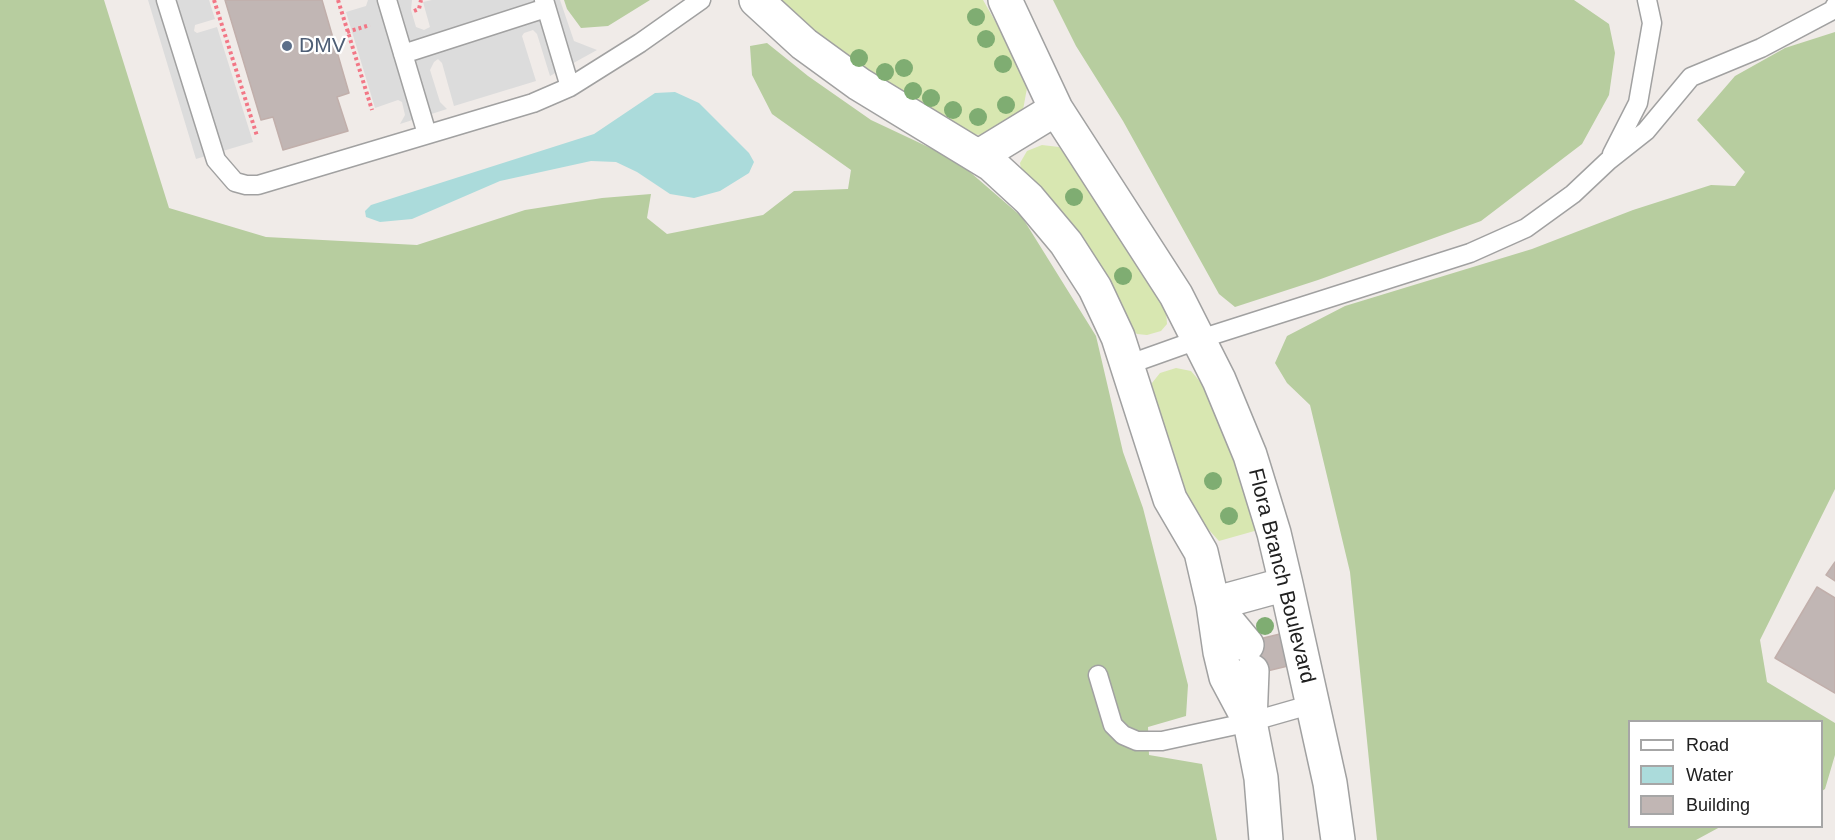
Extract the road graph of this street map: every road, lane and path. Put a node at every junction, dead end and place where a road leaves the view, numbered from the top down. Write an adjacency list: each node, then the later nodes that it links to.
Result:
1 (166, 0): 15 (lane)
2 (214, 0): 16 (path)
3 (338, 0): 14 (path)
4 (387, 0): 11 (lane)
5 (701, 0): 12 (lane)
6 (756, 0): 17 (street)
7 (1005, 0): 13 (street, Flora Branch Boulevard)
8 (1647, 0): 18 (lane)
9 (545, 4): 11 (lane); 12 (lane)
10 (1835, 6): 18 (lane)
11 (403, 54): 15 (lane)
12 (570, 87): 15 (lane)
13 (1056, 109): 17 (street); 19 (street, Flora Branch Boulevard)
14 (372, 110)
15 (427, 134)
16 (257, 136)
17 (979, 156): 20 (street)
18 (1608, 161): 19 (lane)
19 (1200, 339): 20 (lane); 21 (street, Flora Branch Boulevard)
20 (1128, 365): 22 (street)
21 (1286, 584): 22 (street); 24 (street, Flora Branch Boulevard)
22 (1213, 604): 25 (street); 25 (street)
23 (1098, 675): 25 (lane)
24 (1313, 704): 25 (lane); 27 (street, Flora Branch Boulevard)
25 (1250, 722): 26 (street)
26 (1266, 840)
27 (1338, 840)

